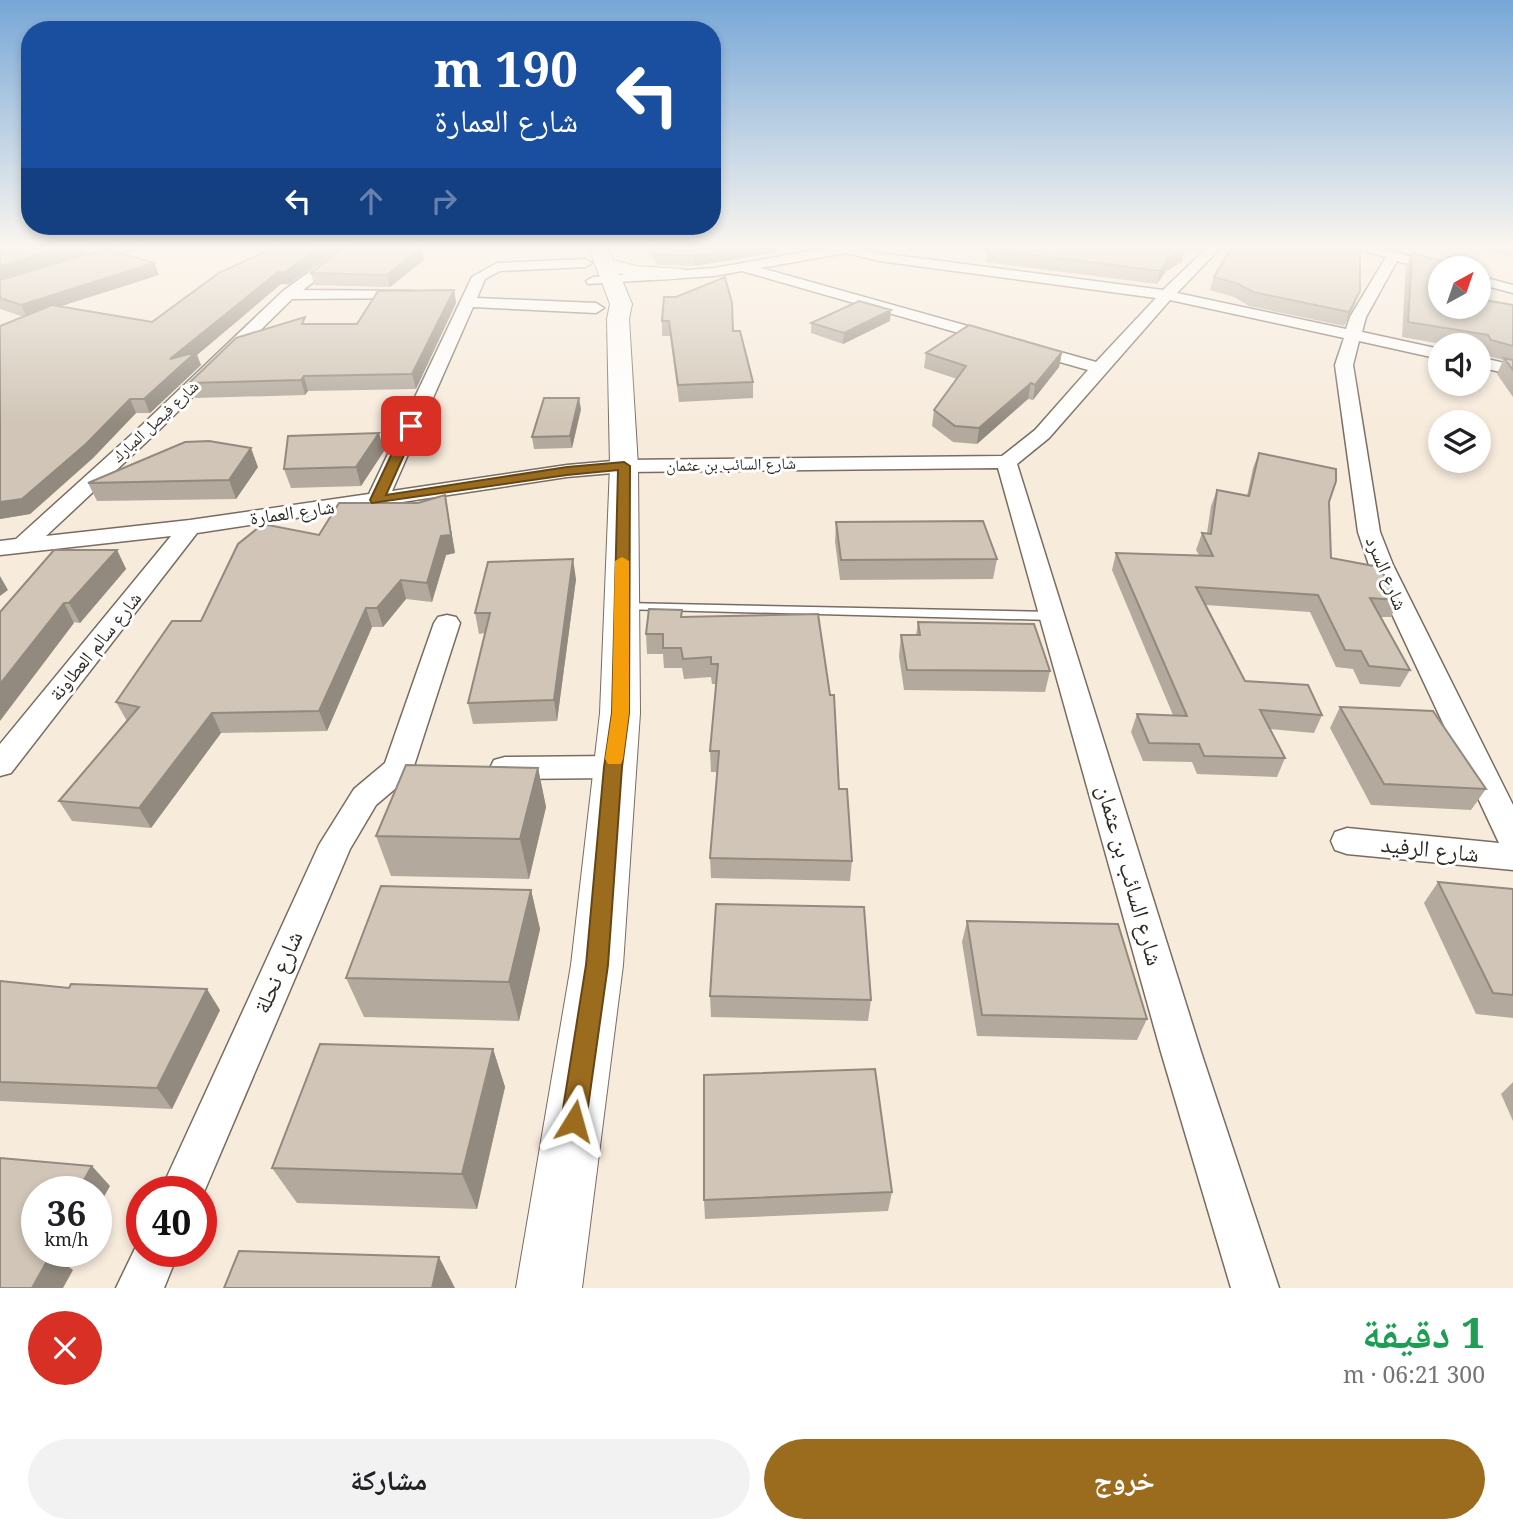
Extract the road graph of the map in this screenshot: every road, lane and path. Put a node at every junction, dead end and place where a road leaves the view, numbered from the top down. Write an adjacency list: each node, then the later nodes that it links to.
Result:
1 (276, 305): 17 (street, شارع فيصل المبارك)
2 (461, 305): 15 (street)
3 (605, 305): 14 (street)
4 (877, 305): 11 (street)
5 (1158, 305): 11 (street)
6 (1215, 305): 8 (street)
7 (1365, 305): 8 (street, شارع السرد)
8 (1351, 334): 9 (street); 25 (street, شارع السرد)
9 (1428, 351)
10 (1491, 365): 12 (street)
11 (1099, 368): 13 (street)
12 (1513, 370)
13 (1006, 462): 14 (street, شارع السائب بن عثمان); 20 (street, شارع السائب بن عثمان)
14 (624, 466): 15 (street, شارع العمارة); 19 (street)
15 (377, 500): 16 (street, شارع العمارة)
16 (190, 527): 17 (street, شارع العمارة); 22 (street, شارع سالم العطاونة)
17 (22, 546): 18 (street, شارع العمارة)
18 (0, 548)
19 (624, 607): 20 (lane); 23 (street)
20 (1052, 616): 32 (street, شارع السائب بن عثمان)
21 (447, 623): 28 (street, شارع نحلة)
22 (0, 765)
23 (613, 767): 24 (street); 31 (street)
24 (476, 768)
25 (1513, 838)
26 (1347, 841): 27 (street, شارع الرفيد)
27 (1513, 857)
28 (189, 1176)
29 (149, 1267): 30 (street)
30 (140, 1288)
31 (549, 1288)
32 (1255, 1288)

